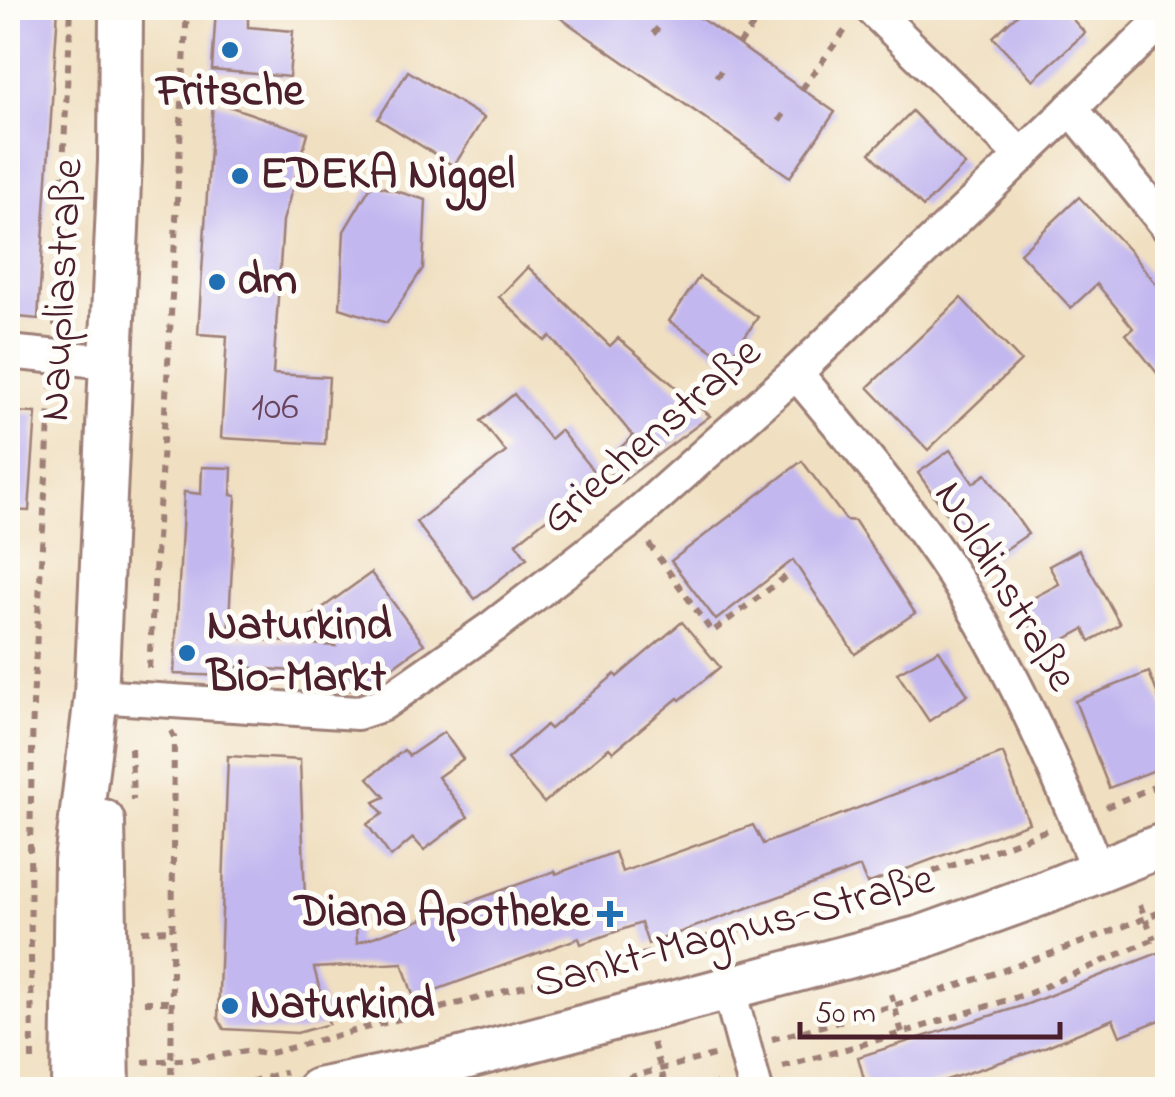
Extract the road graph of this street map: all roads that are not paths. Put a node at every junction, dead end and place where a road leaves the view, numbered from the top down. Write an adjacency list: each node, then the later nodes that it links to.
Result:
1 (121, 8): 8 (street, Naupliastraße)
2 (861, 14): 5 (street)
3 (1168, 15): 4 (street, Griechenstraße)
4 (1072, 108): 5 (street, Griechenstraße); 6 (street)
5 (1022, 156): 9 (street, Griechenstraße)
6 (1168, 227)
7 (8, 352): 8 (street)
8 (110, 362): 10 (street, Naupliastraße)
9 (796, 373): 10 (street, Griechenstraße); 12 (street, Noldinstraße)
10 (96, 696): 15 (street, Naupliastraße); 16 (street, Naupliastraße)
11 (1168, 842): 12 (street, Sankt-Magnus-Straße)
12 (1098, 870): 14 (street, Sankt-Magnus-Straße)
13 (1168, 872): 14 (street, Sankt-Magnus-Straße)
14 (744, 1044): 17 (street, Sankt-Magnus-Straße); 18 (street, Sankt-Magnus-Straße)
15 (74, 1090)
16 (108, 1090)
17 (318, 1090)
18 (450, 1090)

